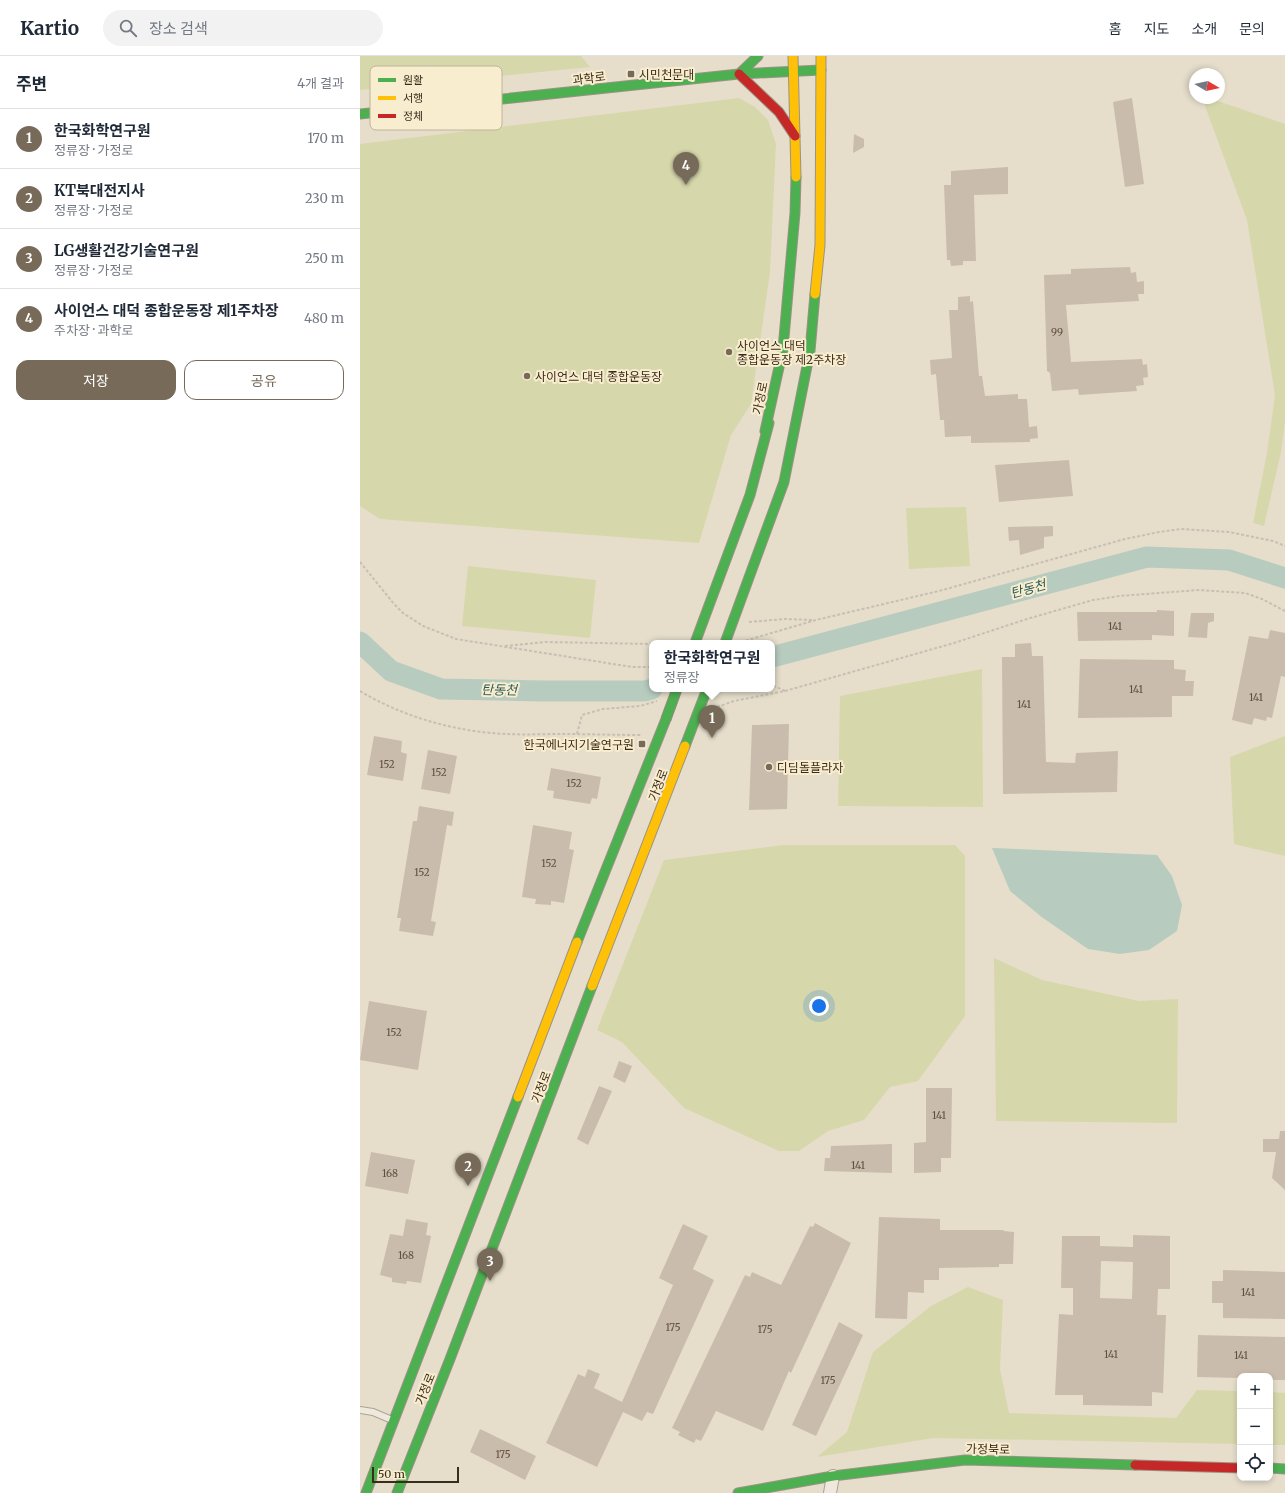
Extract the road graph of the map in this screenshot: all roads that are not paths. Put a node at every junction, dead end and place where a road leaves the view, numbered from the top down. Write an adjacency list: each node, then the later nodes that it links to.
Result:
1 (758, 56): 6 (main road)
2 (793, 56): 4 (main road, 가정로)
3 (821, 56): 5 (main road)
4 (793, 70): 5 (main road, 과학로); 6 (main road, 과학로); 10 (main road, 가정로)
5 (821, 70): 11 (main road)
6 (739, 74): 7 (main road, 과학로); 10 (main road)
7 (502, 99)
8 (370, 113): 9 (main road, 과학로)
9 (360, 114)
10 (795, 136): 12 (main road, 가정로)
11 (726, 639)
12 (696, 640)
13 (677, 692): 16 (main road, 가정로, bridge)
14 (706, 692): 22 (main road, 가정로)
15 (360, 1410): 16 (lane)
16 (393, 1420): 21 (main road, 가정로)
17 (1237, 1468): 20 (main road, 가정북로)
18 (1273, 1468): 19 (main road)
19 (1285, 1469)
20 (833, 1476): 23 (main road, 가정북로); 24 (street)
21 (366, 1493)
22 (396, 1493)
23 (738, 1493)
24 (830, 1493)

